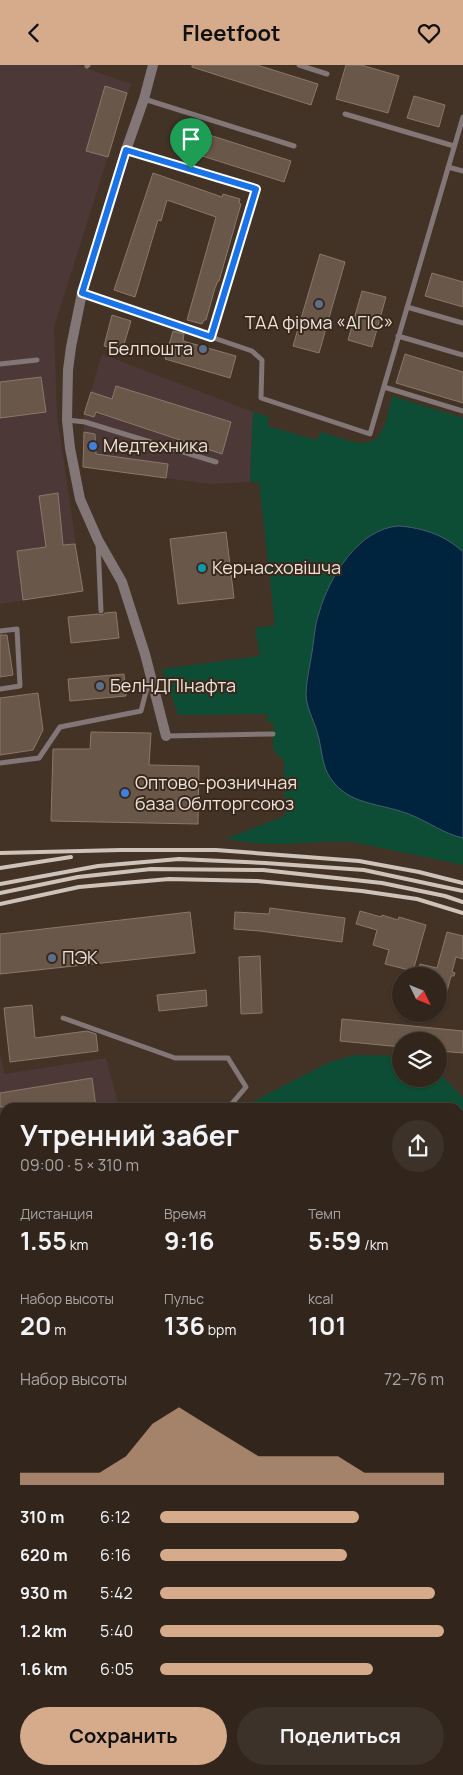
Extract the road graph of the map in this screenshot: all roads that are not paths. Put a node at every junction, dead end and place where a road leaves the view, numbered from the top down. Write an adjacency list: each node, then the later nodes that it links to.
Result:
1 (152, 65): 4 (street)
2 (299, 65): 3 (lane)
3 (327, 74)
4 (144, 99): 8 (lane); 10 (street)
5 (345, 114): 9 (lane)
6 (463, 117): 7 (lane)
7 (462, 124): 9 (lane)
8 (294, 146)
9 (454, 146): 11 (lane)
10 (126, 150): 13 (street); 17 (lane)
11 (448, 167): 12 (lane); 14 (lane)
12 (463, 171)
13 (82, 293): 17 (lane); 23 (street)
14 (407, 307): 15 (lane); 16 (lane)
15 (463, 323)
16 (398, 336): 18 (lane); 21 (lane)
17 (211, 337): 21 (lane)
18 (463, 355)
19 (37, 360): 20 (lane)
20 (0, 364)
21 (384, 387): 22 (lane)
22 (463, 411)
23 (68, 420): 24 (lane); 25 (street)
24 (216, 462)
25 (98, 539): 26 (lane); 28 (street)
26 (101, 611)
27 (0, 631): 29 (lane)
28 (150, 677): 31 (street); 32 (lane)
29 (0, 689)
30 (274, 734): 31 (lane)
31 (166, 736)
32 (0, 763)
33 (62, 1018): 34 (lane)
34 (232, 1103)

